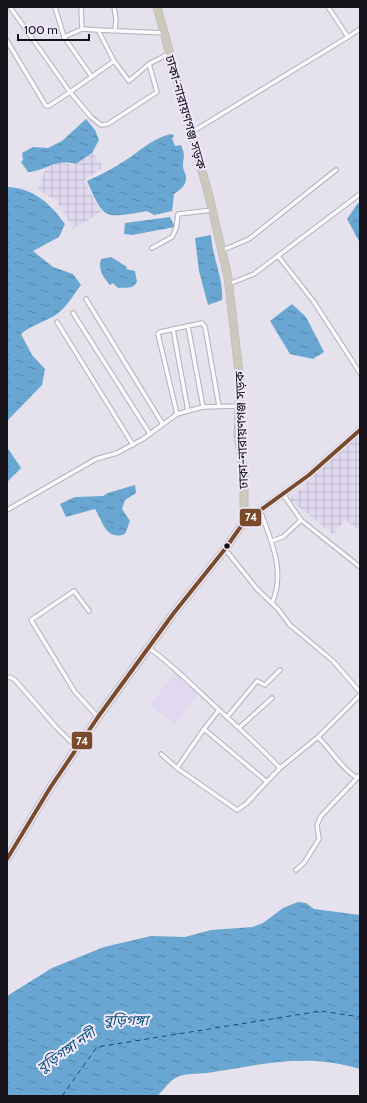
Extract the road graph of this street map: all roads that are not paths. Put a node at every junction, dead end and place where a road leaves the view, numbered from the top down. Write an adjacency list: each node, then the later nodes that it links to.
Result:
1 (10, 7): 20 (street)
2 (55, 7): 13 (street)
3 (81, 7): 7 (street)
4 (114, 7): 9 (street)
5 (157, 7): 11 (highway, ঢাকা-নারায়ণগঞ্জ সড়ক)
6 (328, 7): 14 (street)
7 (82, 29): 8 (street); 13 (street)
8 (98, 30): 9 (street); 17 (street)
9 (115, 30): 11 (street)
10 (358, 30): 12 (street); 14 (street)
11 (164, 34): 16 (highway, ঢাকা-নারায়ণগঞ্জ সড়ক)
12 (360, 36)
13 (64, 37): 19 (street)
14 (348, 37): 21 (street)
15 (7, 41): 20 (street)
16 (170, 53): 18 (street); 21 (highway, ঢাকা-নারায়ণগঞ্জ সড়ক)
17 (114, 61): 18 (street); 19 (street)
18 (149, 64): 20 (street)
19 (92, 78): 20 (street)
20 (71, 91)
21 (192, 132): 24 (highway, ঢাকা-নারায়ণগঞ্জ সড়ক)
22 (336, 170): 26 (street)
23 (360, 194): 27 (street)
24 (213, 210): 25 (street); 26 (highway, ঢাকা-নারায়ণগঞ্জ সড়ক)
25 (152, 248)
26 (223, 250): 28 (highway, ঢাকা-নারায়ণগঞ্জ সড়ক)
27 (278, 256): 28 (street); 34 (street)
28 (229, 284): 36 (highway, ঢাকা-নারায়ণগঞ্জ সড়ক)
29 (86, 299): 40 (street)
30 (73, 313): 42 (street)
31 (57, 322): 43 (street)
32 (188, 326): 33 (street); 35 (street); 37 (street)
33 (173, 329): 38 (street); 39 (street)
34 (360, 373)
35 (219, 406): 36 (street); 37 (street)
36 (240, 406): 48 (highway, ঢাকা-নারায়ণগঞ্জ সড়ক)
37 (202, 407): 38 (street)
38 (188, 411): 39 (street)
39 (177, 414): 40 (street)
40 (162, 424): 42 (street)
41 (360, 430): 44 (main road)
42 (150, 434): 43 (street)
43 (133, 445): 45 (street)
44 (283, 494): 46 (main road); 47 (street)
45 (7, 510)
46 (260, 510): 48 (main road); 49 (street)
47 (301, 520): 49 (street); 51 (street)
48 (244, 522): 50 (highway)
49 (271, 541): 52 (street)
50 (225, 549): 52 (street); 54 (highway)
51 (360, 567)
52 (272, 603): 57 (street)
53 (89, 612): 62 (street)
54 (148, 648): 60 (street); 62 (highway)
55 (280, 670): 61 (street)
56 (7, 678): 66 (street)
57 (360, 692)
58 (360, 695): 65 (street)
59 (272, 698): 63 (street)
60 (219, 710): 61 (street); 64 (street)
61 (228, 716): 63 (street)
62 (98, 717): 66 (highway)
63 (240, 727): 69 (street)
64 (204, 729): 68 (street); 71 (street)
65 (318, 737): 69 (street); 70 (street)
66 (77, 748): 72 (highway)
67 (161, 754): 68 (street)
68 (177, 768): 71 (street)
69 (280, 768): 71 (street)
70 (358, 777): 73 (street)
71 (266, 781)
72 (8, 857)
73 (296, 870)

